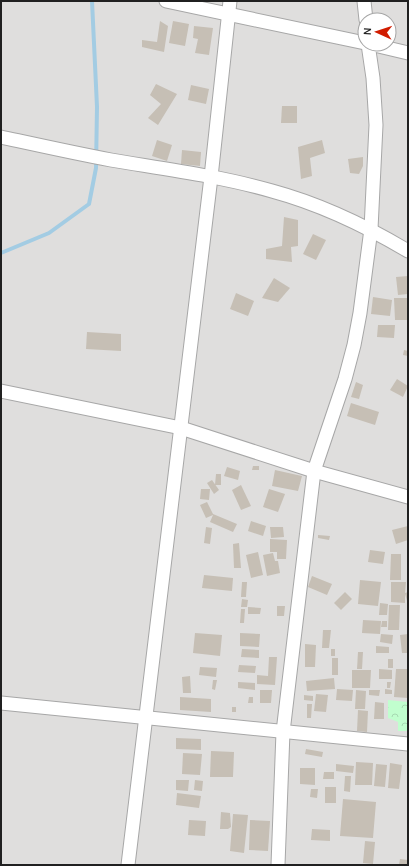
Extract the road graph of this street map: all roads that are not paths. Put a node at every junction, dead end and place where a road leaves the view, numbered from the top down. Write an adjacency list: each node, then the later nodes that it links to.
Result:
1 (166, 1): 3 (street)
2 (364, 1): 4 (street)
3 (229, 7): 5 (street); 10 (street)
4 (365, 12)
5 (357, 41)
6 (397, 50): 8 (street)
7 (370, 52): 11 (street)
8 (408, 52)
9 (1, 137): 10 (street)
10 (211, 177): 11 (street); 14 (street)
11 (371, 230): 12 (street); 15 (street)
12 (408, 251)
13 (1, 391): 14 (street)
14 (181, 428): 15 (street); 18 (street)
15 (314, 471): 16 (street); 19 (street)
16 (408, 497)
17 (1, 703): 18 (street)
18 (146, 718): 19 (street); 21 (street)
19 (283, 732): 20 (street); 22 (street)
20 (408, 744)
21 (128, 865)
22 (278, 865)

